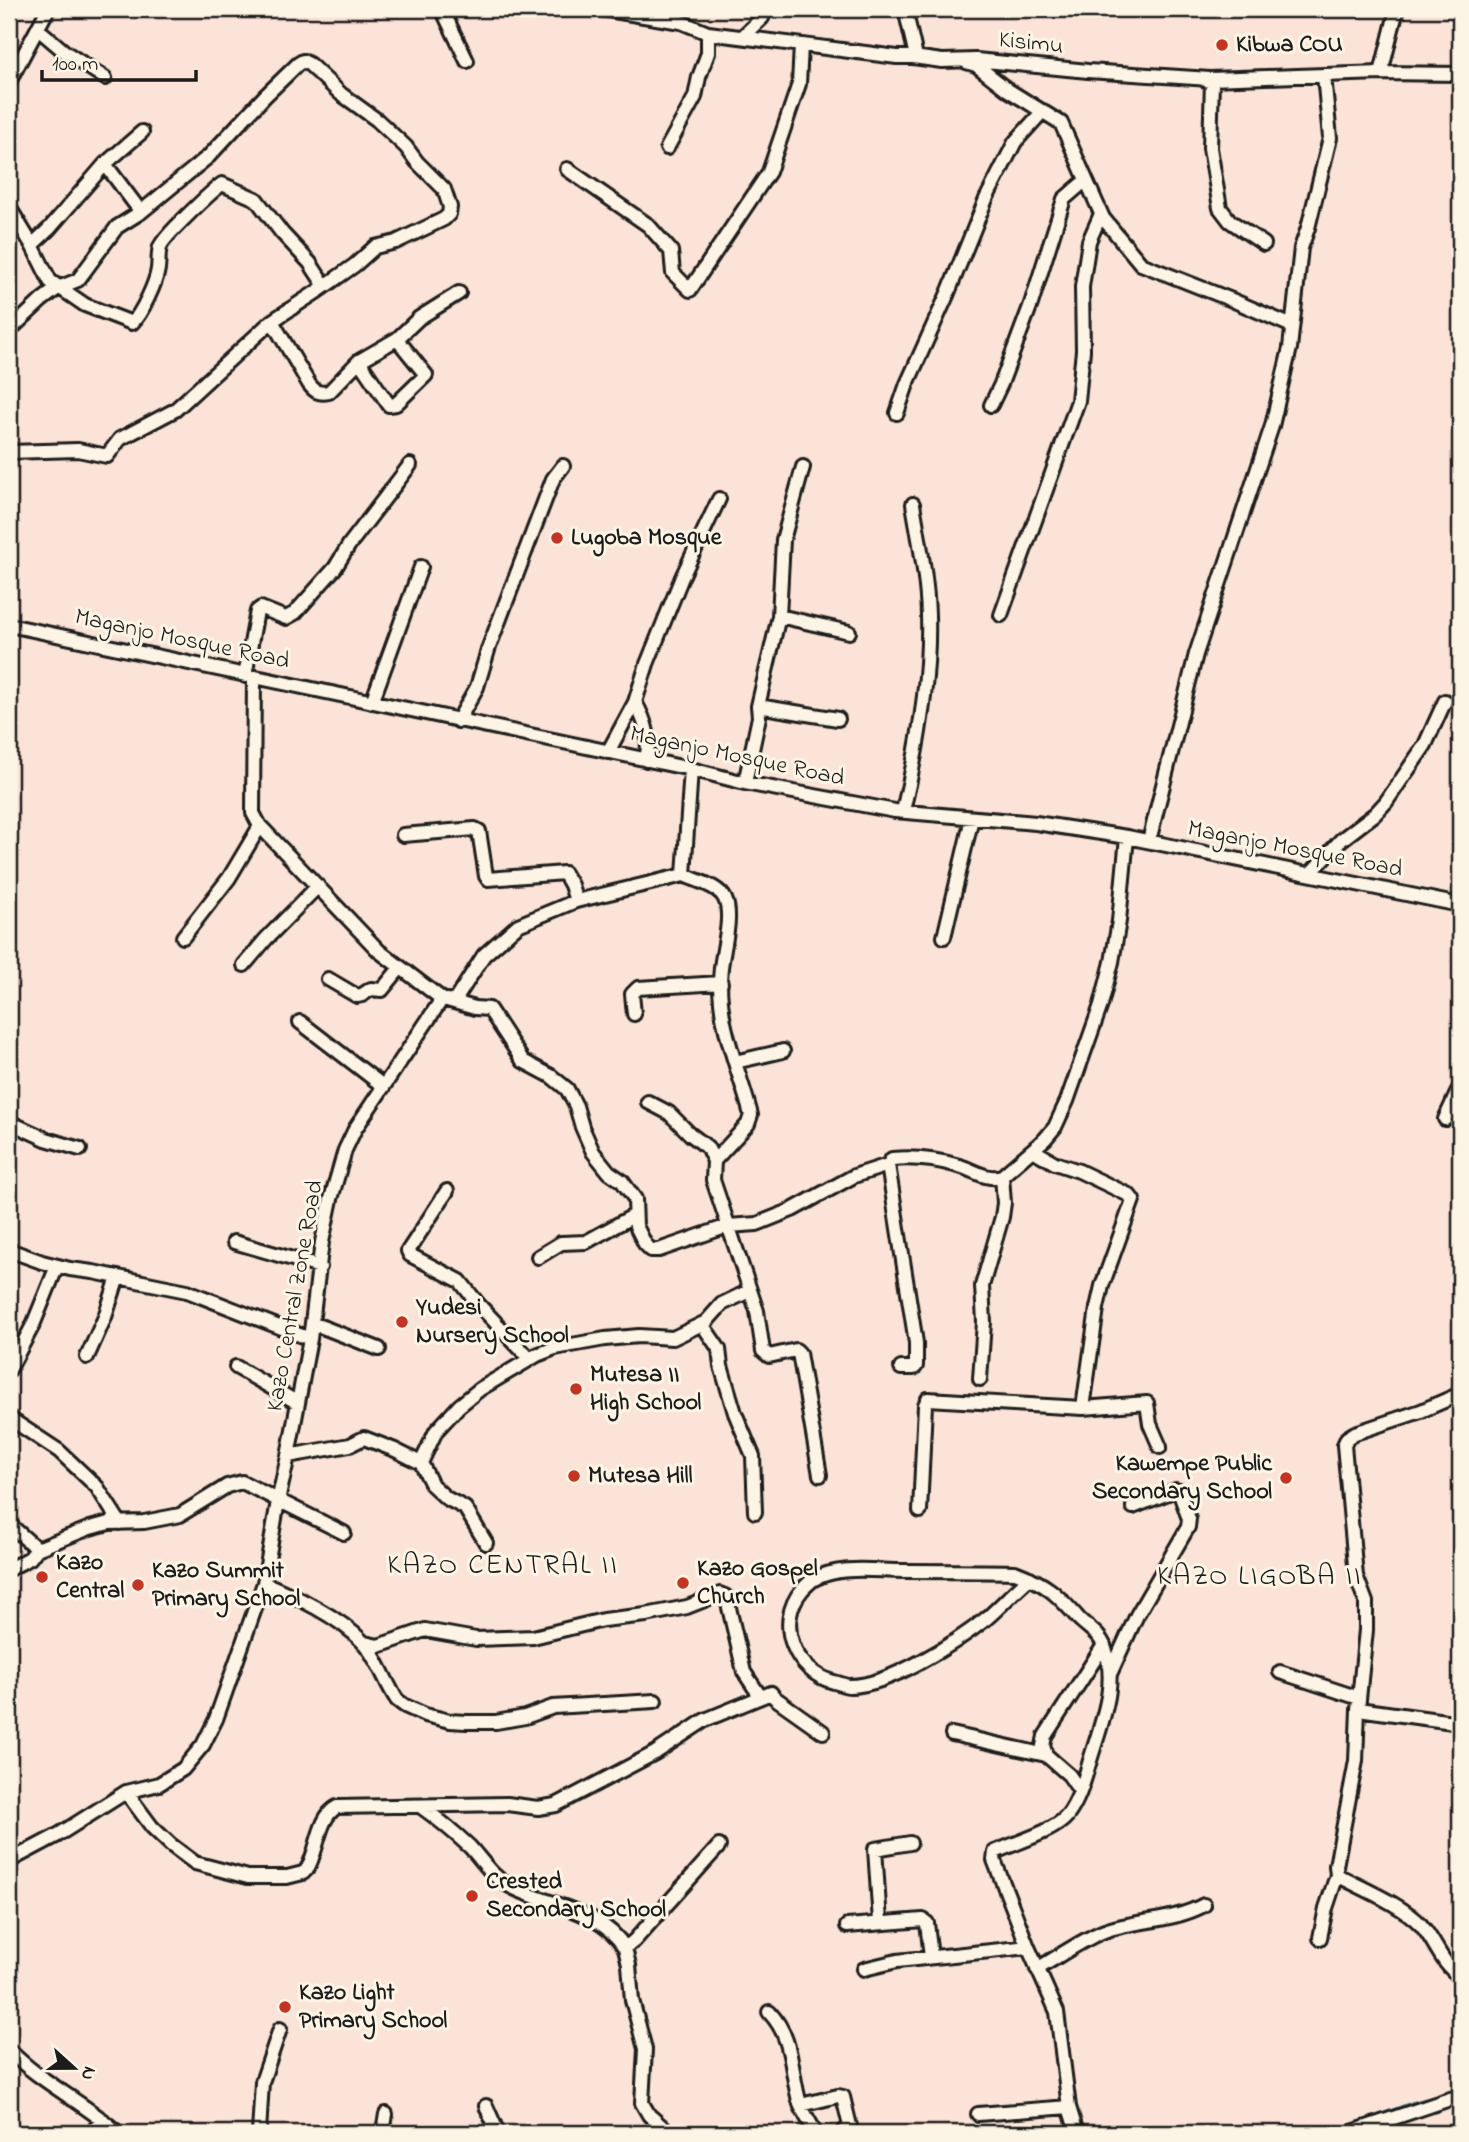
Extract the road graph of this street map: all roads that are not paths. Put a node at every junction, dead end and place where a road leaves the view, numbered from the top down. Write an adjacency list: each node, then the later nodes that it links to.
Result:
1 (48, 9): 7 (street)
2 (442, 9): 13 (street)
3 (609, 9): 8 (street, Kisimu)
4 (764, 9): 9 (street)
5 (905, 9): 11 (street)
6 (1397, 9): 14 (street)
7 (38, 29): 17 (street); 19 (street)
8 (708, 33): 9 (street, Kisimu); 22 (street)
9 (742, 37): 10 (street, Kisimu)
10 (801, 45): 11 (street, Kisimu); 24 (street)
11 (913, 57): 12 (street, Kisimu)
12 (961, 60): 18 (street, Kisimu); 20 (street)
13 (467, 61)
14 (1381, 73): 15 (street, Kisimu); 16 (street, Kisimu)
15 (1460, 74)
16 (1324, 75): 18 (street, Kisimu); 35 (street)
17 (105, 78)
18 (1199, 79): 30 (street)
19 (9, 82)
20 (1043, 111): 25 (street); 40 (street)
21 (142, 132): 23 (street)
22 (667, 148)
23 (105, 164): 27 (street); 29 (street)
24 (567, 169)
25 (1086, 180): 28 (street); 39 (street)
26 (9, 207): 29 (street)
27 (141, 212): 31 (street); 32 (street)
28 (1101, 214): 35 (street); 48 (street)
29 (32, 244): 32 (street)
30 (1264, 244)
31 (325, 286): 32 (street); 34 (street)
32 (58, 288): 36 (street)
33 (459, 293): 37 (street)
34 (272, 321): 38 (street); 41 (street)
35 (1292, 326): 66 (street)
36 (9, 331)
37 (397, 339): 38 (street); 38 (street)
38 (359, 361)
39 (991, 405)
40 (897, 413)
41 (9, 452)
42 (410, 465): 52 (street)
43 (563, 466): 58 (street)
44 (803, 467): 49 (street)
45 (719, 499): 55 (street)
46 (913, 504): 63 (street)
47 (421, 567): 54 (street)
48 (1001, 615)
49 (779, 616): 51 (street); 56 (street)
50 (9, 625): 52 (street, Maganjo Mosque Road)
51 (849, 632)
52 (249, 676): 54 (street, Maganjo Mosque Road); 65 (street)
53 (1445, 701): 69 (street)
54 (372, 702): 58 (street, Maganjo Mosque Road)
55 (635, 702): 59 (street); 60 (street)
56 (758, 706): 57 (street); 62 (street)
57 (838, 719)
58 (458, 721): 59 (street, Maganjo Mosque Road)
59 (608, 752): 60 (street, Maganjo Mosque Road)
60 (646, 761): 61 (street, Maganjo Mosque Road)
61 (691, 769): 62 (street, Maganjo Mosque Road); 70 (street)
62 (745, 783): 63 (street, Maganjo Mosque Road)
63 (903, 811): 64 (street, Maganjo Mosque Road)
64 (972, 818): 68 (street, Maganjo Mosque Road); 75 (street)
65 (260, 826): 71 (street); 74 (street)
66 (1151, 833)
67 (403, 835): 72 (street)
68 (1127, 837): 69 (street, Maganjo Mosque Road); 91 (street)
69 (1310, 874): 73 (street, Maganjo Mosque Road)
70 (684, 875): 72 (street, Kazo Central Zone Road); 79 (street)
71 (318, 886): 76 (street); 77 (street)
72 (576, 901): 80 (street, Kazo Central Zone Road)
73 (1460, 903)
74 (183, 937)
75 (944, 937)
76 (244, 965)
77 (400, 968): 78 (street); 80 (street)
78 (328, 979)
79 (721, 984): 81 (street); 84 (street)
80 (448, 1001): 85 (street, Kazo Central Zone Road); 96 (street)
81 (634, 1014)
82 (300, 1021): 85 (street)
83 (783, 1051): 84 (street)
84 (735, 1062): 92 (street)
85 (383, 1086): 102 (street, Kazo Central Zone Road)
86 (1460, 1087): 88 (street)
87 (648, 1102): 92 (street)
88 (1445, 1119)
89 (9, 1122): 90 (street)
90 (80, 1149)
91 (1033, 1150): 94 (street); 117 (street)
92 (714, 1161): 97 (street)
93 (888, 1165): 94 (street); 97 (street); 112 (street)
94 (1002, 1176): 114 (street)
95 (447, 1191): 110 (street)
96 (635, 1215): 97 (street); 100 (street)
97 (729, 1226): 104 (street)
98 (234, 1242): 102 (street)
99 (9, 1250): 101 (street)
100 (538, 1257)
101 (57, 1266): 103 (street); 113 (street)
102 (320, 1267): 105 (street, Kazo Central Zone Road)
103 (118, 1277): 107 (street); 109 (street)
104 (749, 1291): 106 (street); 122 (street)
105 (313, 1323): 107 (street, Kazo Central Zone Road); 108 (street)
106 (702, 1324): 110 (street); 126 (street)
107 (310, 1339): 116 (street, Kazo Central Zone Road)
108 (379, 1349)
109 (88, 1357)
110 (530, 1359): 121 (street)
111 (236, 1367): 116 (street)
112 (901, 1368)
113 (9, 1370)
114 (980, 1379)
115 (1460, 1394): 141 (street)
116 (298, 1404): 120 (street, Kazo Central Zone Road)
117 (1083, 1408): 119 (street); 125 (street)
118 (9, 1418): 127 (street)
119 (1160, 1447)
120 (288, 1456): 121 (street); 123 (street, Kazo Central Zone Road)
121 (421, 1463): 130 (street)
122 (820, 1475)
123 (278, 1502): 127 (street); 129 (street); 134 (street, Kazo Central Zone Road)
124 (1133, 1507): 138 (street)
125 (920, 1511)
126 (755, 1512)
127 (120, 1522): 131 (street)
128 (9, 1524): 131 (street)
129 (344, 1533)
130 (486, 1543)
131 (37, 1549): 132 (street)
132 (9, 1569)
133 (1030, 1577): 133 (street); 136 (street)
134 (264, 1583): 135 (street); 147 (street, Kazo Central Zone Road)
135 (365, 1643): 139 (street); 140 (street)
136 (1104, 1645): 138 (street); 145 (street)
137 (1280, 1672): 141 (street)
138 (1110, 1674): 146 (street)
139 (761, 1696): 143 (street); 148 (street)
140 (655, 1701)
141 (1358, 1703): 142 (street); 152 (street)
142 (1460, 1723)
143 (823, 1732)
144 (952, 1734): 145 (street)
145 (1046, 1755): 146 (street)
146 (1080, 1791): 157 (street)
147 (126, 1793): 148 (street); 151 (street, Kazo Central Zone Road)
148 (419, 1806): 158 (street)
149 (910, 1843): 154 (street)
150 (719, 1846): 158 (street)
151 (9, 1861)
152 (1336, 1875): 156 (street); 162 (street)
153 (1204, 1905): 161 (street)
154 (880, 1922): 155 (street); 159 (street)
155 (847, 1926)
156 (1320, 1938)
157 (1028, 1947): 159 (street); 161 (street)
158 (625, 1948): 178 (street)
159 (931, 1957): 160 (street)
160 (864, 1969)
161 (1037, 1969): 169 (street)
162 (1460, 1976)
163 (769, 2012): 167 (street)
164 (280, 2029): 175 (street)
165 (9, 2050): 172 (street)
166 (1460, 2097): 182 (street)
167 (801, 2105): 179 (street); 180 (street)
168 (486, 2106): 177 (street)
169 (1069, 2107): 171 (street); 181 (street)
170 (386, 2114): 176 (street)
171 (978, 2114)
172 (103, 2120): 173 (street); 174 (street)
173 (91, 2133)
174 (118, 2133)
175 (259, 2133)
176 (383, 2133)
177 (498, 2133)
178 (669, 2133)
179 (815, 2133)
180 (842, 2133)
181 (1077, 2133)
182 (1349, 2133)

